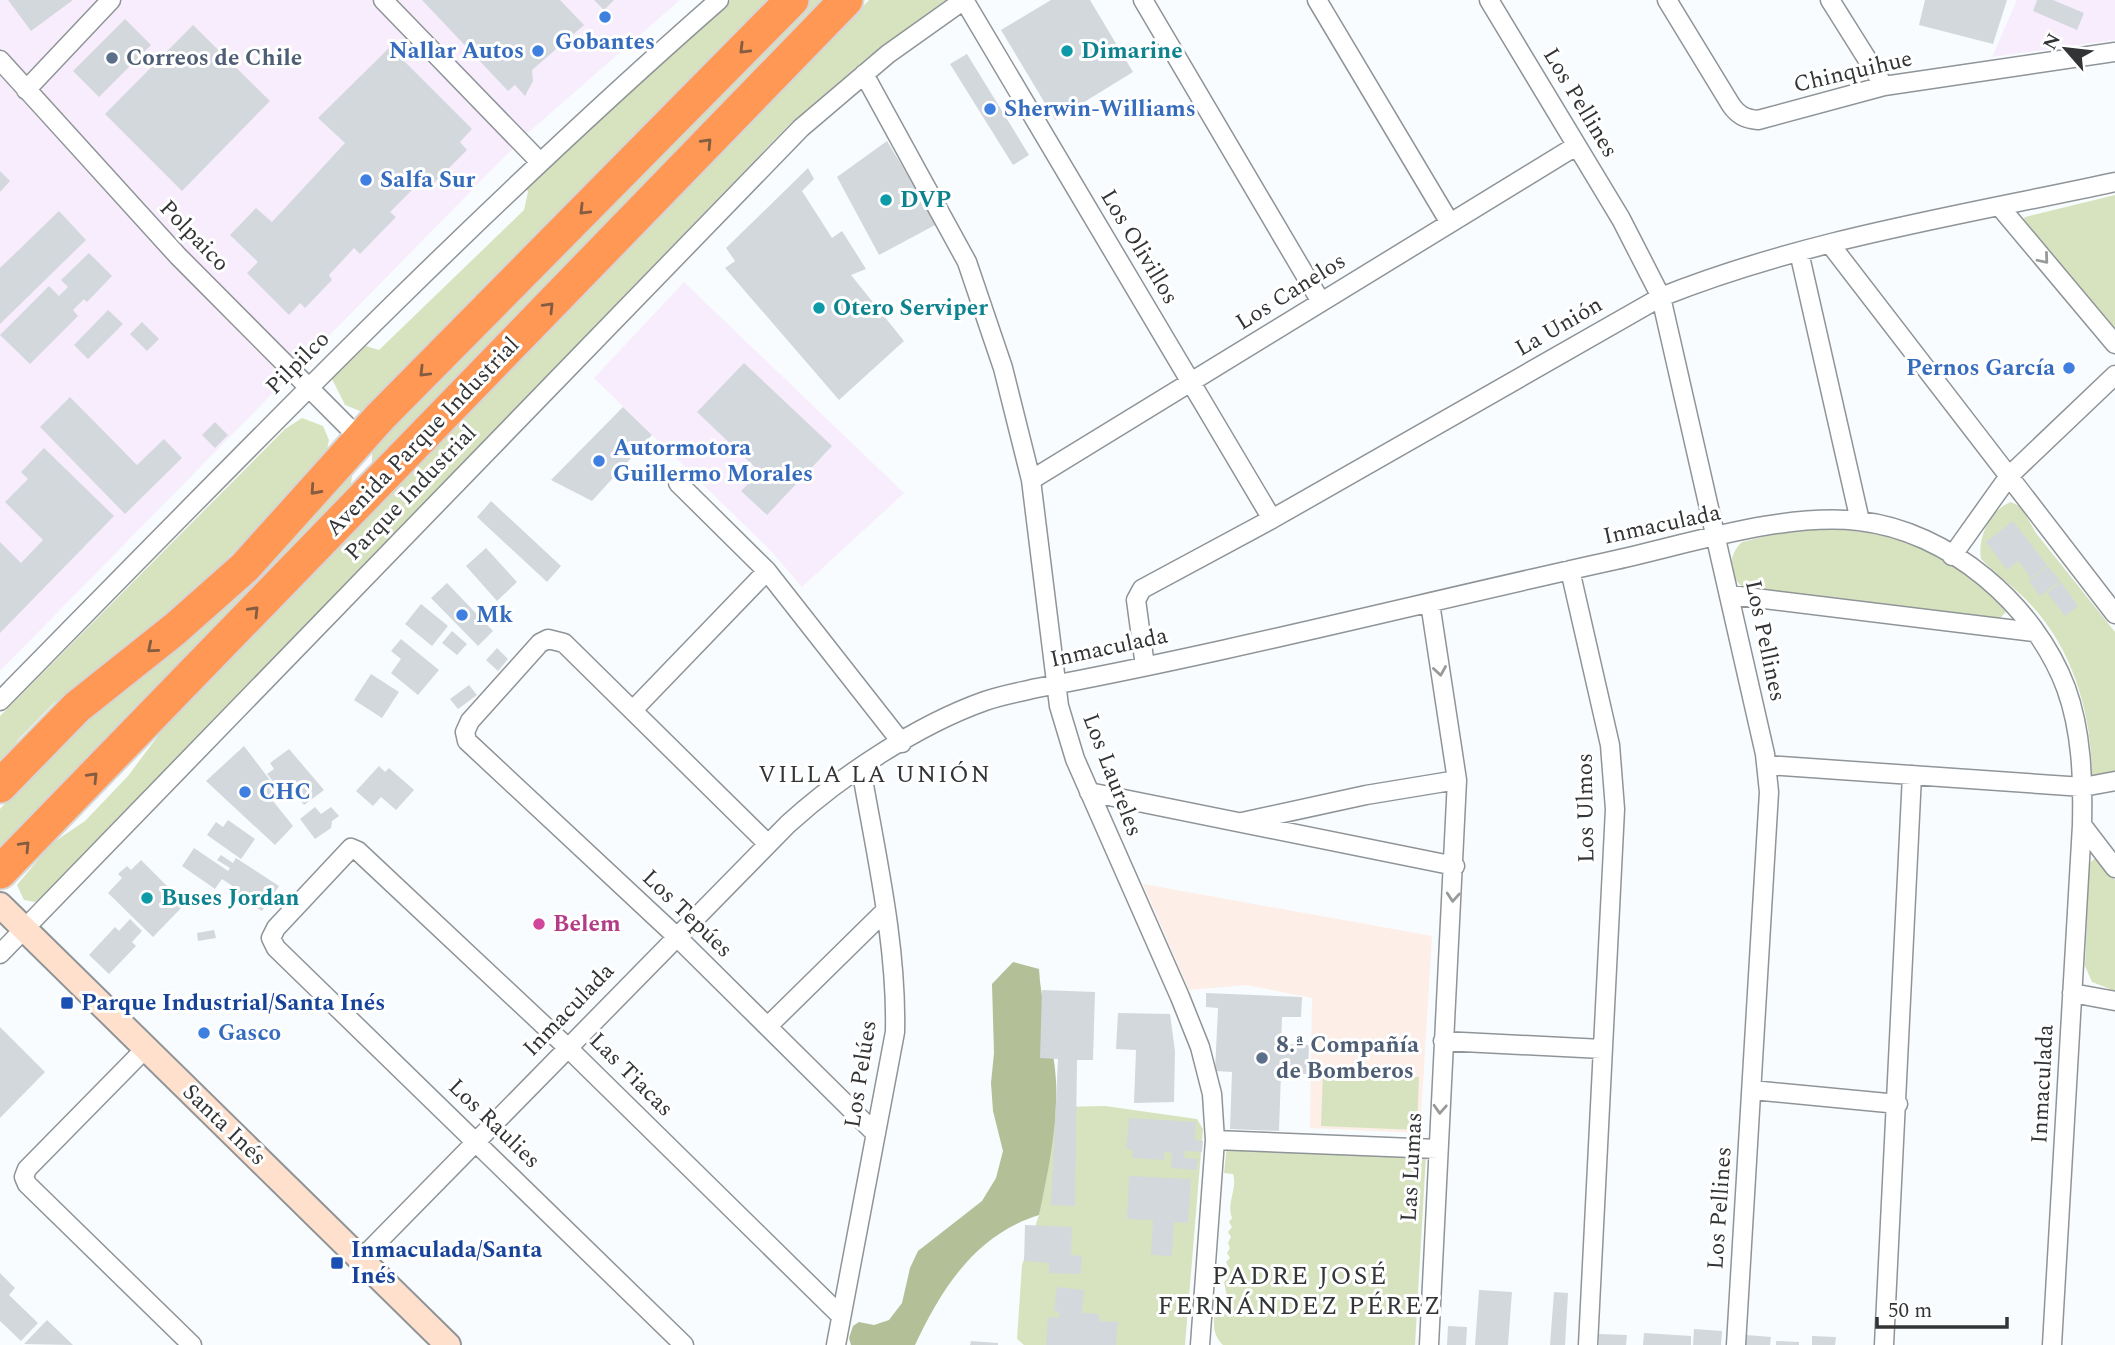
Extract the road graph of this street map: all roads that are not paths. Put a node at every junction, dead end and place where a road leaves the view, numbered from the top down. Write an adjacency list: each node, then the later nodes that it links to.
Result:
1 (111, 0): 16 (street)
2 (383, 0): 18 (street)
3 (719, 0): 18 (street, Pilpilco)
4 (792, 0): 30 (highway, Avenida Parque Industrial, one-way to 30)
5 (846, 0): 36 (highway, Avenida Parque Industrial, one-way to 5)
6 (964, 0): 14 (street, Parque Industrial); 28 (street, Los Olivillos)
7 (1143, 0): 25 (street)
8 (1317, 0): 21 (street)
9 (1489, 0): 17 (street, Los Pellines)
10 (1667, 0): 15 (street, Chinquihue)
11 (1830, 0): 15 (street)
12 (2115, 52): 15 (street, Chinquihue)
13 (0, 60): 16 (street, Polpaico)
14 (864, 74): 32 (street, Los Laureles); 67 (street, Parque Industrial)
15 (1884, 86)
16 (26, 90): 29 (street, Polpaico)
17 (1576, 146): 21 (street, Los Canelos); 24 (street, Los Pellines)
18 (539, 161): 29 (street, Pilpilco)
19 (2115, 182): 20 (street, La Unión)
20 (2000, 207): 22 (street, La Unión); 26 (street, one-way to 26)
21 (1450, 223): 25 (street, Los Canelos)
22 (1830, 244): 23 (street, La Unión); 31 (street)
23 (1799, 253): 24 (street, La Unión); 35 (street)
24 (1661, 297): 34 (street, La Unión); 37 (street, Los Pellines)
25 (1321, 302): 28 (street, Los Canelos)
26 (2115, 344)
27 (2115, 375): 31 (street)
28 (1191, 382): 32 (street, Los Canelos); 34 (street, Los Olivillos)
29 (309, 387): 30 (street, Polpaico); 47 (street, Pilpilco)
30 (360, 439): 36 (highway); 55 (highway, Avenida Parque Industrial, one-way to 55)
31 (2009, 476): 38 (street); 43 (street)
32 (1031, 480): 46 (street, Los Laureles)
33 (678, 483): 40 (street)
34 (1272, 519): 45 (street, La Unión)
35 (1860, 521): 37 (street, Inmaculada); 38 (street, Inmaculada)
36 (331, 532): 64 (highway, Avenida Parque Industrial, one-way to 36)
37 (1715, 538): 39 (street, Inmaculada); 41 (street, Los Pellines)
38 (1952, 555): 44 (street, Inmaculada)
39 (1570, 570): 42 (street, Inmaculada); 76 (street, Los Ulmos)
40 (767, 571): 48 (street); 49 (street)
41 (1731, 595): 44 (street); 50 (street, Los Pellines)
42 (1430, 603): 45 (street, Inmaculada); 53 (street, Las Lumas, one-way to 53)
43 (2115, 614)
44 (2034, 632): 56 (street, Inmaculada)
45 (1145, 666): 46 (street, Inmaculada)
46 (1056, 684): 49 (street, Inmaculada); 57 (street, Los Laureles)
47 (0, 701)
48 (633, 710): 60 (street); 68 (street, Los Tepúes)
49 (902, 743): 51 (street, Inmaculada)
50 (1767, 765): 52 (street); 77 (street, Los Pellines)
51 (861, 768): 60 (street, Inmaculada); 66 (street, Los Pelúes)
52 (1912, 775): 56 (street); 78 (street)
53 (1457, 780): 58 (street); 62 (street, Las Lumas)
54 (2115, 781): 56 (street)
55 (0, 786)
56 (2083, 787): 59 (street, Inmaculada)
57 (1089, 792): 58 (street); 80 (street, Los Laureles)
58 (1236, 823): 62 (street)
59 (2082, 825): 63 (street); 70 (street, Inmaculada)
60 (767, 843): 68 (street, Inmaculada)
61 (351, 848): 74 (street, Las Tiacas); 81 (street, Los Raulies)
62 (1455, 866): 73 (street, Las Lumas, one-way to 73)
63 (2115, 868)
64 (0, 872)
65 (0, 905): 67 (main road, Santa Inés)
66 (885, 911): 72 (street); 79 (street, Los Pelúes)
67 (24, 929): 69 (street, Parque Industrial); 75 (main road, Santa Inés)
68 (676, 936): 72 (street, Los Tepúes); 74 (street, Inmaculada)
69 (0, 954)
70 (2072, 993): 71 (street); 94 (street, Inmaculada)
71 (2115, 1000)
72 (768, 1026): 79 (street, Los Tepúes)
73 (1443, 1041): 76 (street); 82 (street, Las Lumas, one-way to 82)
74 (567, 1047): 81 (street, Inmaculada); 84 (street, Las Tiacas)
75 (146, 1048): 83 (main road, Santa Inés); 85 (street)
76 (1602, 1049): 91 (street, Los Ulmos)
77 (1752, 1090): 78 (street); 92 (street, Los Pellines)
78 (1898, 1104): 93 (street)
79 (876, 1134): 84 (street, Los Pelúes)
80 (1215, 1140): 82 (street); 89 (street, Los Laureles)
81 (476, 1141): 83 (street, Inmaculada); 87 (street, Los Raulies)
82 (1438, 1149): 90 (street, Las Lumas)
83 (361, 1259): 86 (main road, Santa Inés)
84 (840, 1315): 88 (street, Los Pelúes)
85 (192, 1345)
86 (448, 1345)
87 (684, 1345)
88 (836, 1345)
89 (1200, 1345)
90 (1429, 1345)
91 (1588, 1345)
92 (1735, 1345)
93 (1884, 1345)
94 (2052, 1345)

